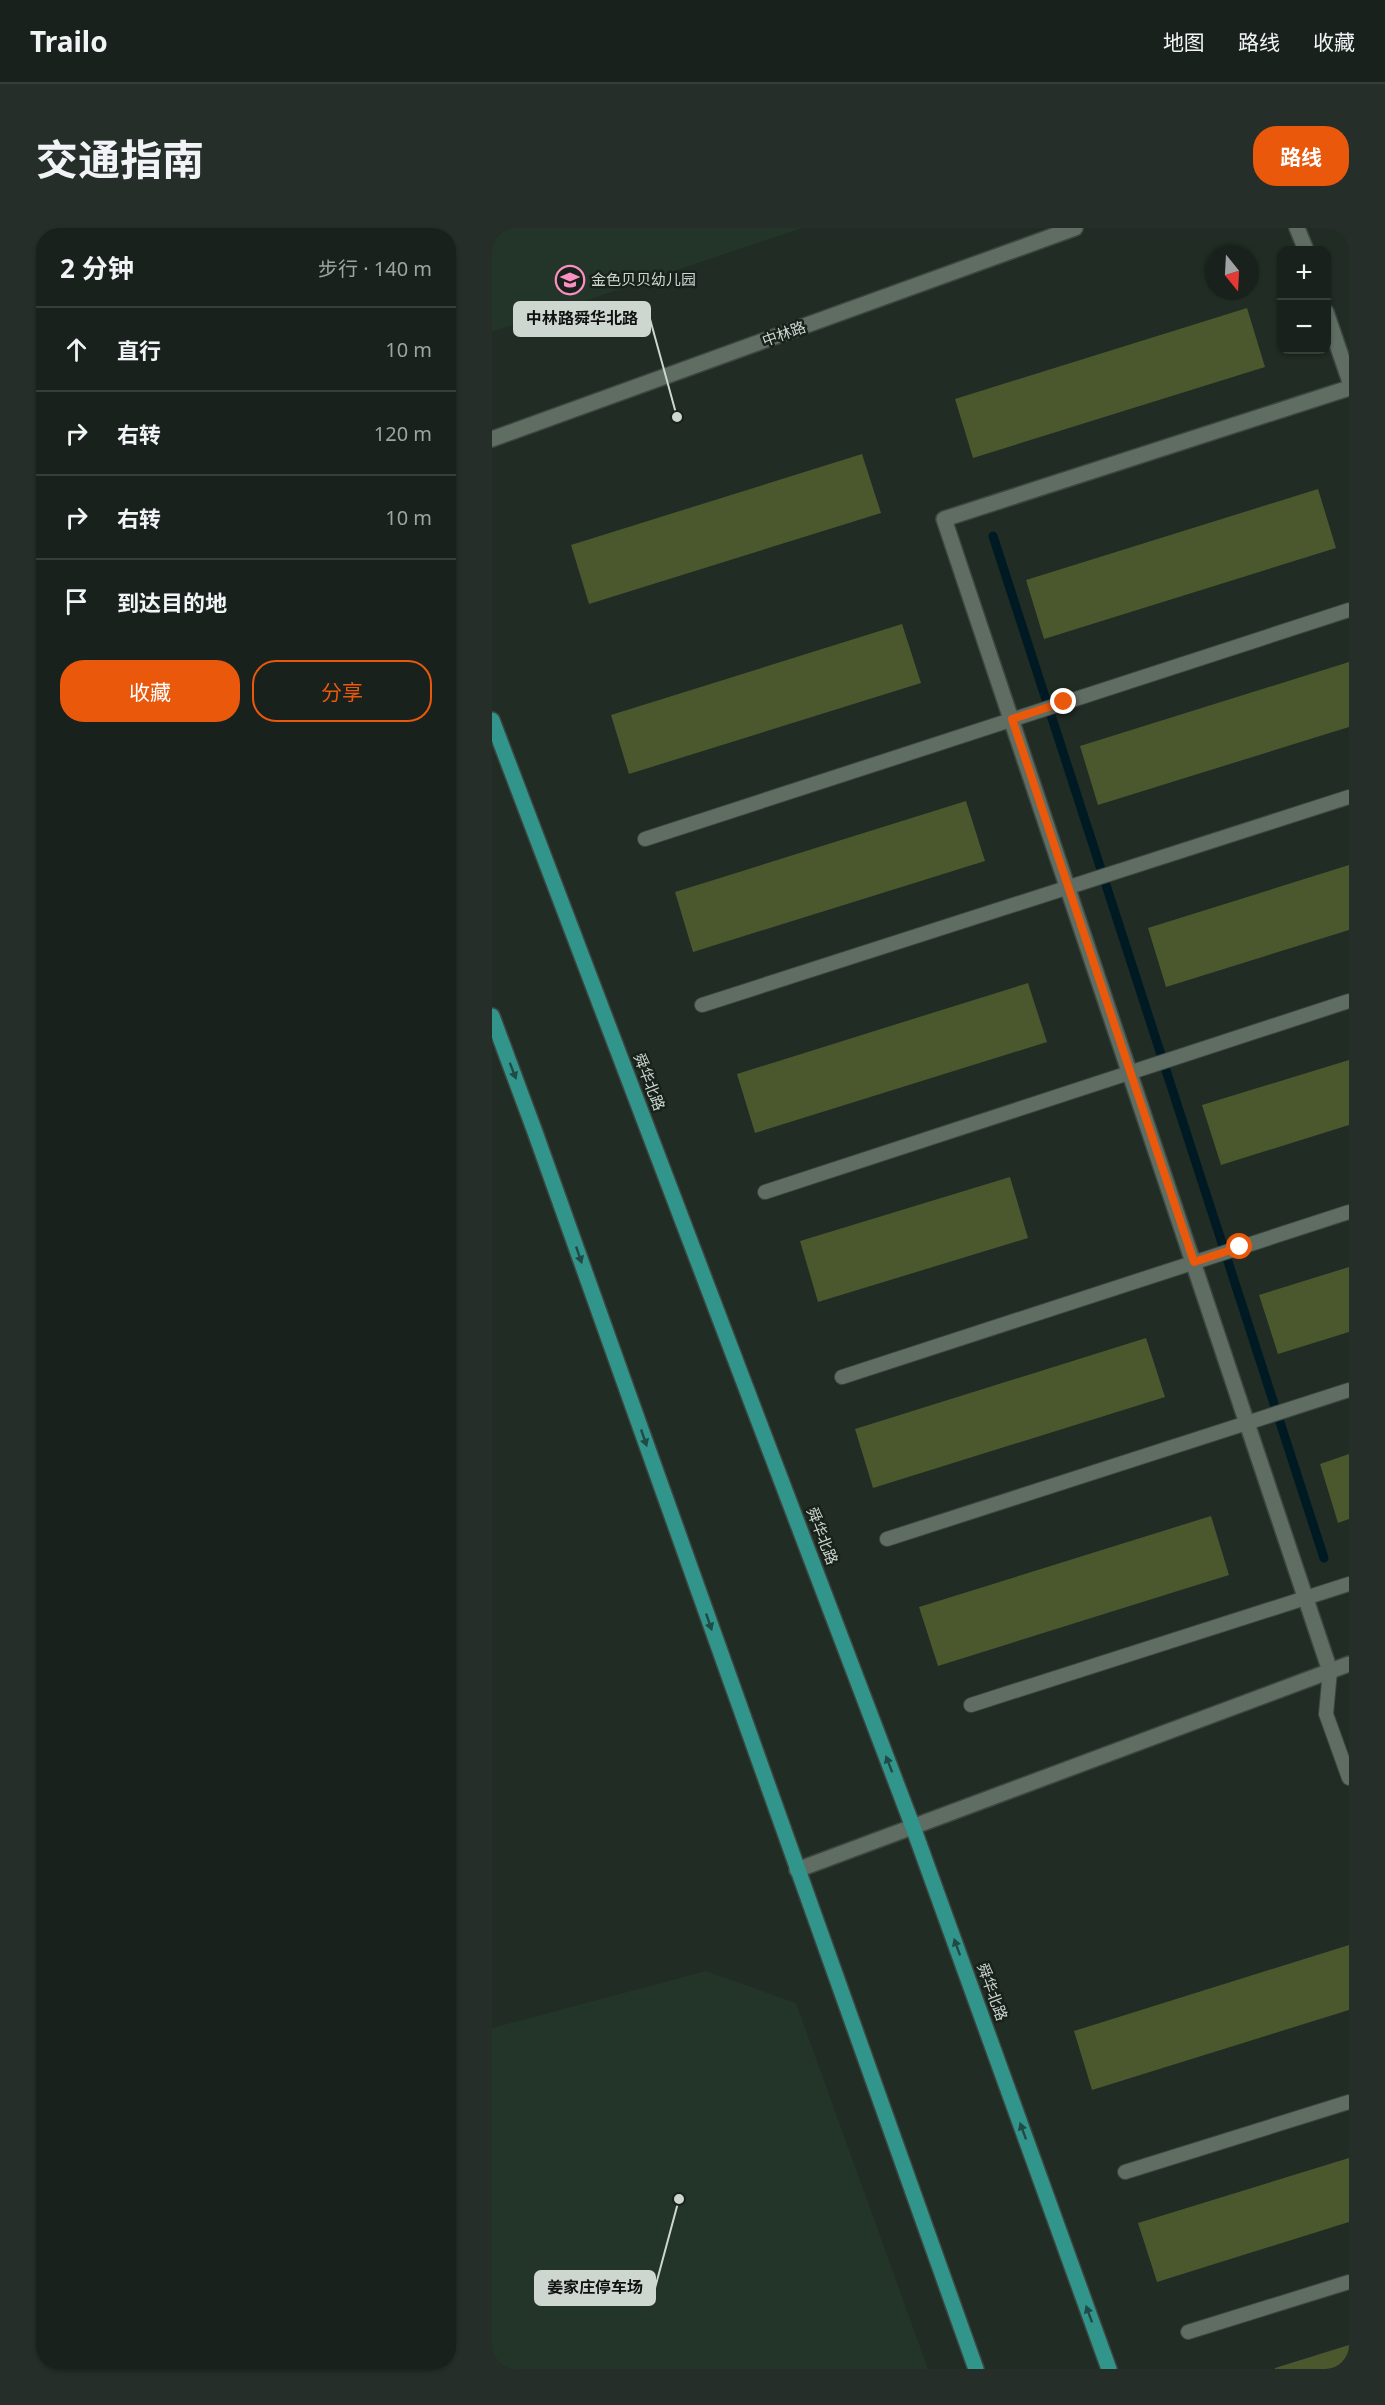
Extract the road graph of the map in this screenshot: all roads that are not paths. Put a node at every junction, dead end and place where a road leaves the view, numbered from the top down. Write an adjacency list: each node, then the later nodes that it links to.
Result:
1 (1075, 228): 7 (street, 中林路)
2 (1297, 228): 3 (street)
3 (1304, 246)
4 (1331, 327): 5 (street)
5 (1349, 380)
6 (1349, 388): 9 (street)
7 (492, 439)
8 (1349, 610): 9 (lane)
9 (1012, 719): 12 (lane); 13 (street)
10 (492, 720): 31 (main road, 舜华北路, one-way to 10)
11 (1349, 797): 13 (lane)
12 (645, 838)
13 (1068, 888): 15 (lane); 17 (street)
14 (1349, 1000): 17 (lane)
15 (702, 1005)
16 (492, 1016): 32 (main road, one-way to 32)
17 (1130, 1072): 18 (lane); 20 (street)
18 (765, 1192)
19 (1349, 1212): 20 (lane)
20 (1194, 1262): 21 (lane); 23 (street)
21 (842, 1377)
22 (1349, 1389): 23 (lane)
23 (1255, 1420): 24 (lane); 26 (street)
24 (887, 1539)
25 (1349, 1584): 26 (lane)
26 (1306, 1598): 28 (street); 29 (lane)
27 (1349, 1664): 28 (street)
28 (1330, 1671): 30 (lane); 31 (street)
29 (971, 1705)
30 (1349, 1778)
31 (913, 1827): 32 (street); 38 (main road, 舜华北路, one-way to 31)
32 (797, 1870): 37 (main road)
33 (1349, 2102): 34 (lane)
34 (1125, 2172)
35 (1349, 2282): 36 (lane)
36 (1188, 2332)
37 (976, 2369)
38 (1109, 2369)

